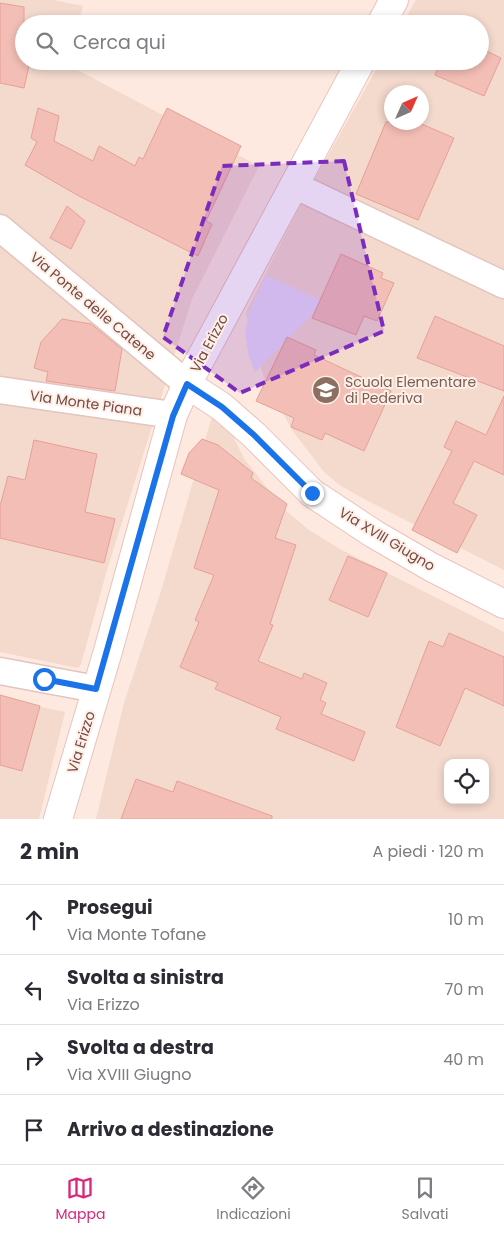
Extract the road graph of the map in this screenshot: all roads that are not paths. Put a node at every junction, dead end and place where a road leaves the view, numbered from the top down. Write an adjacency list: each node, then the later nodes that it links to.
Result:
1 (394, 0): 2 (main road)
2 (386, 15)
3 (356, 70): 4 (main road, Via Erizzo)
4 (294, 186): 6 (street); 7 (main road, Via Erizzo)
5 (0, 228): 7 (street, Via Ponte delle Catene)
6 (504, 285)
7 (187, 384): 9 (main road, Via Erizzo); 10 (main road, Via XVIII Giugno)
8 (0, 390): 9 (street, Via Monte Piana)
9 (173, 416): 12 (main road, Via Erizzo)
10 (504, 604)
11 (0, 671): 12 (street)
12 (96, 689): 13 (main road, Via Erizzo)
13 (58, 819)

